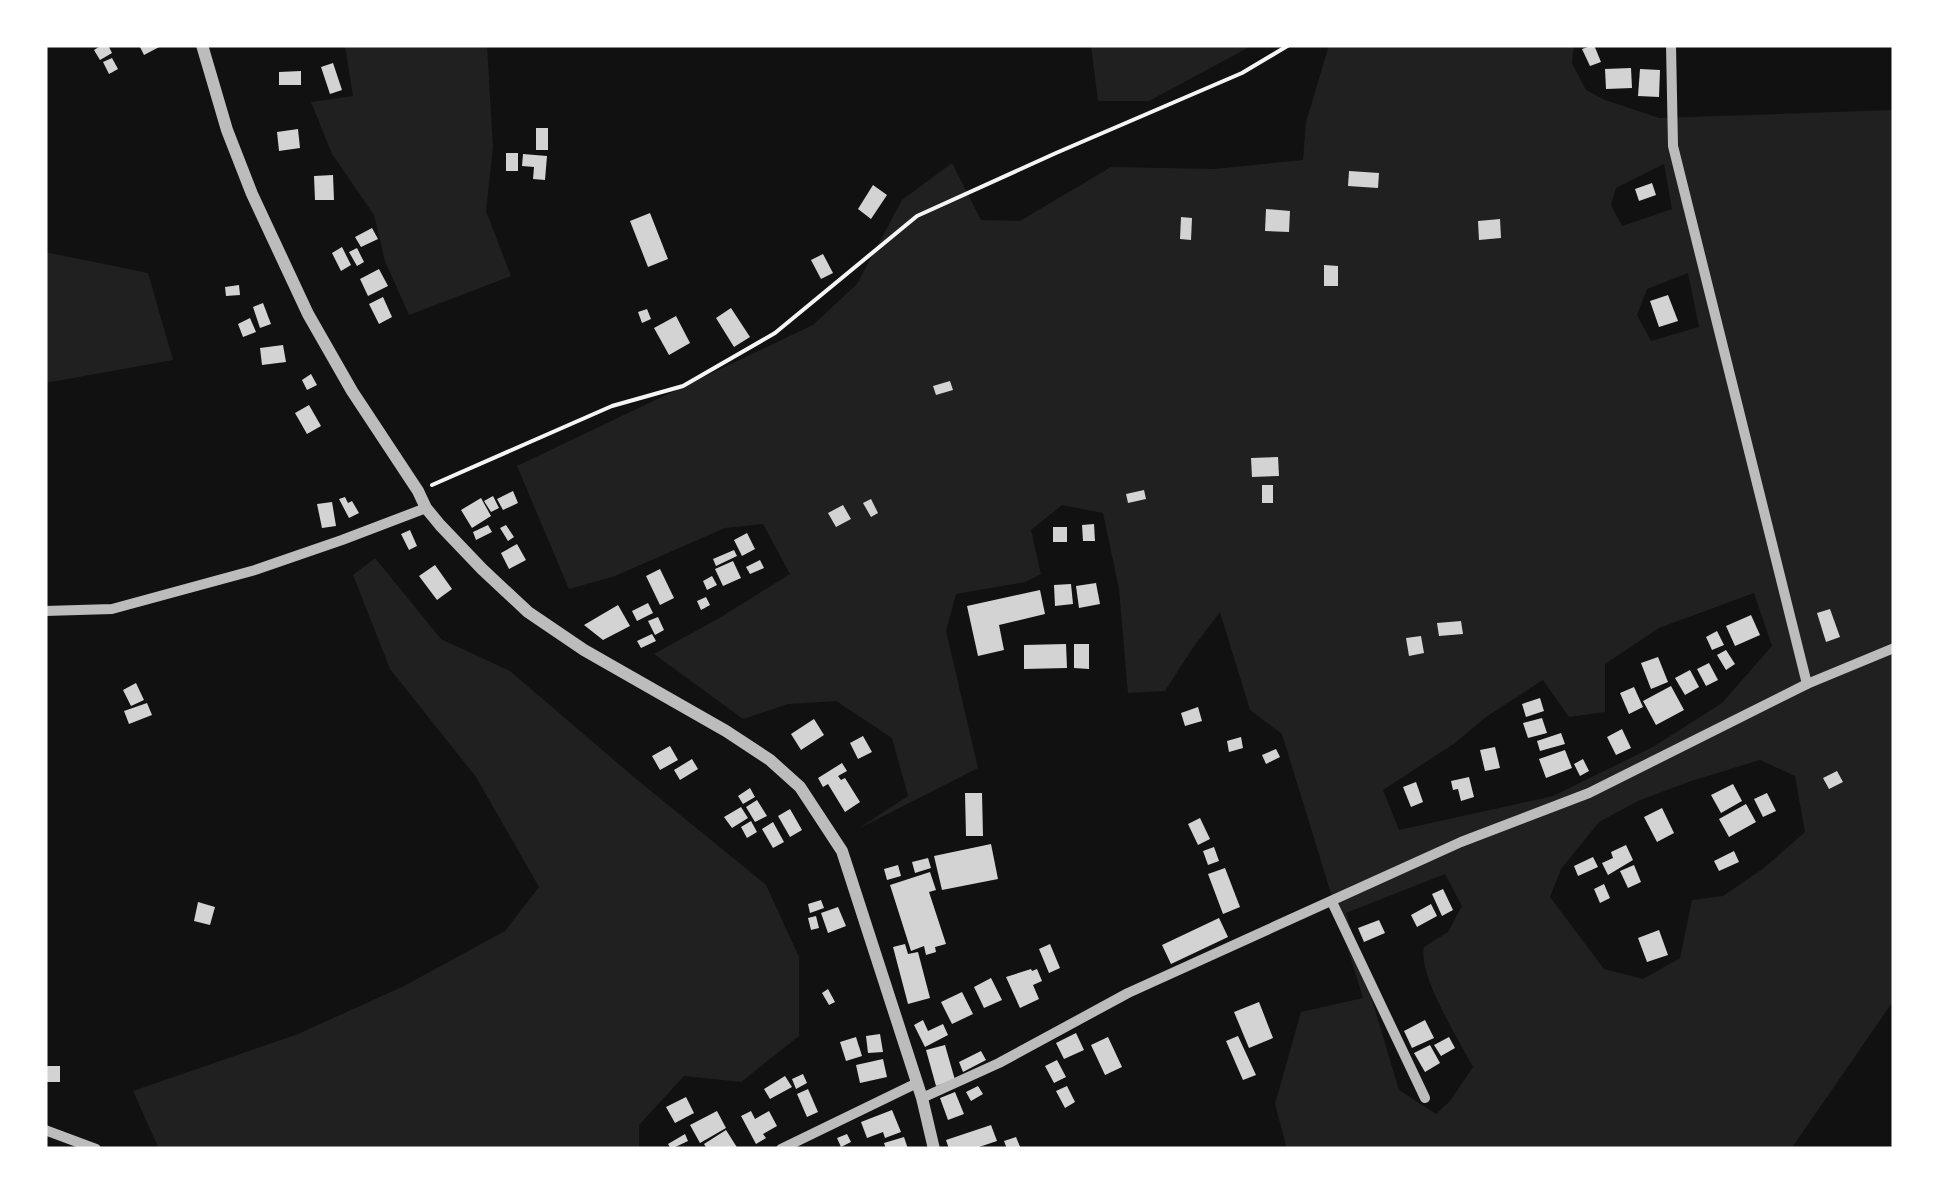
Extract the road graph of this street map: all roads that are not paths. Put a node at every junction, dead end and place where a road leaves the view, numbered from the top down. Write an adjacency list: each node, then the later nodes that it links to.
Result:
1 (202, 45): 3 (street)
2 (1671, 45): 6 (street)
3 (426, 508): 4 (street); 8 (street)
4 (45, 611)
5 (1894, 648): 6 (street)
6 (1807, 684): 7 (street)
7 (1332, 902): 9 (street); 10 (street)
8 (917, 1083): 9 (street); 13 (street)
9 (922, 1098): 14 (street)
10 (1424, 1098)
11 (45, 1130): 12 (street)
12 (96, 1149)
13 (782, 1149)
14 (934, 1149)

